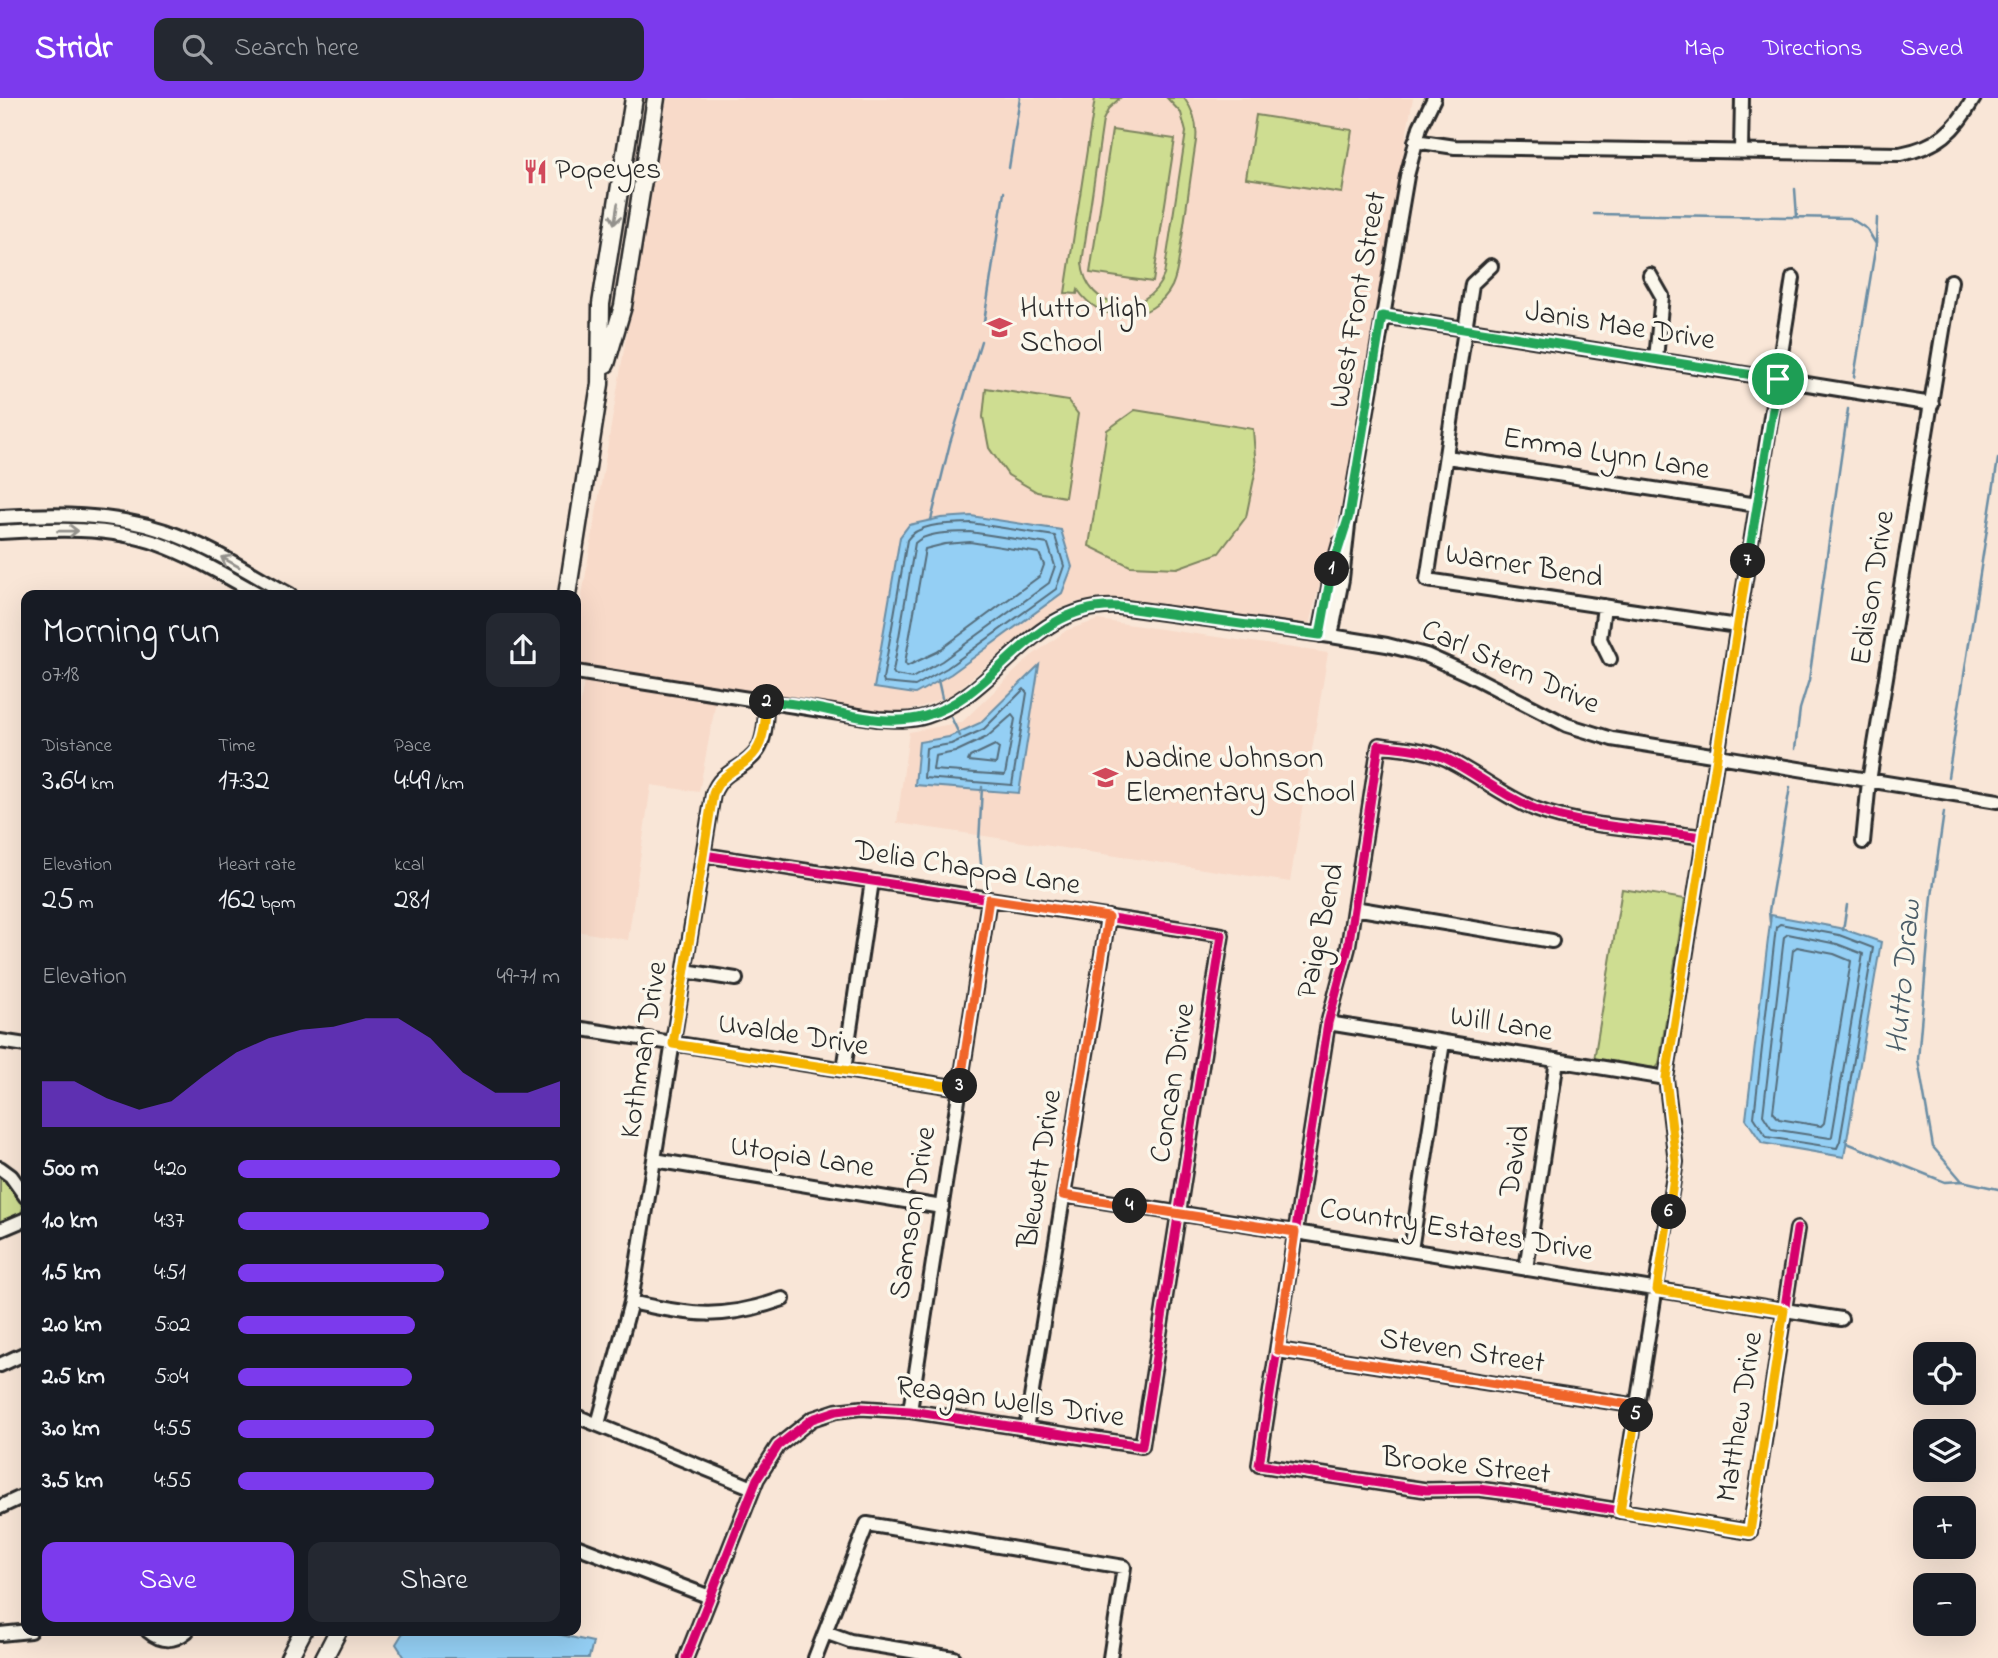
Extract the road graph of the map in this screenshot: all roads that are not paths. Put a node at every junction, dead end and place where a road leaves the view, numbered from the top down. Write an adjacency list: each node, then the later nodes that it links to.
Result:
1 (634, 98): 16 (main road, one-way to 16)
2 (656, 98): 16 (main road)
3 (1434, 98): 6 (street, West Front Street)
4 (1742, 98): 7 (street)
5 (1974, 98): 7 (street)
6 (1415, 141): 7 (street); 12 (street, West Front Street)
7 (1741, 150)
8 (1491, 266): 13 (street, Warner Bend)
9 (1650, 275): 14 (street)
10 (1793, 278): 15 (street)
11 (1951, 281): 17 (street, Edison Drive)
12 (1382, 316): 13 (street, Janis Mae Drive); 27 (street, West Front Street)
13 (1466, 330): 14 (street, Janis Mae Drive); 18 (street, Warner Bend)
14 (1656, 359): 15 (street, Janis Mae Drive)
15 (1778, 379): 17 (street, Janis Mae Drive); 19 (street)
16 (600, 384): 24 (main road)
17 (1932, 404): 32 (street, Edison Drive)
18 (1447, 457): 19 (street, Emma Lynn Lane); 25 (street, Warner Bend)
19 (1757, 505): 26 (street)
20 (0, 517): 23 (street, one-way to 20)
21 (0, 532): 22 (street, one-way to 22)
22 (251, 590)
23 (281, 590)
24 (568, 590)
25 (1604, 606): 26 (street, Warner Bend); 28 (street)
26 (1737, 625): 31 (street)
27 (1326, 635): 30 (street, Carl Stern Drive); 31 (street, Carl Stern Drive)
28 (1610, 659)
29 (581, 673): 30 (street, Carl Stern Drive)
30 (768, 701): 36 (street, Kothman Drive)
31 (1716, 756): 32 (street, Carl Stern Drive); 34 (street)
32 (1869, 781): 33 (street, Carl Stern Drive); 35 (street, Edison Drive)
33 (1998, 801)
34 (1703, 838): 39 (street, Paige Bend); 53 (street)
35 (1863, 842)
36 (704, 855): 37 (street, Delia Chappa Lane); 43 (street, Kothman Drive)
37 (872, 881): 38 (street, Delia Chappa Lane); 52 (street)
38 (989, 899): 40 (street, Delia Chappa Lane); 54 (street, Samson Drive)
39 (1354, 908): 42 (street); 45 (street, Paige Bend)
40 (1108, 917): 41 (street, Delia Chappa Lane); 58 (street, Blewett Drive)
41 (1223, 935): 60 (street, Concan Drive)
42 (1552, 941)
43 (685, 971): 44 (street); 50 (street, Kothman Drive)
44 (736, 979)
45 (1328, 1023): 48 (street, Will Lane); 64 (street, Paige Bend)
46 (581, 1029): 50 (street, Uvalde Drive)
47 (0, 1041): 49 (street)
48 (1443, 1042): 51 (street, Will Lane); 65 (street)
49 (21, 1044)
50 (673, 1044): 52 (street, Uvalde Drive); 55 (street, Kothman Drive)
51 (1557, 1060): 53 (street, Will Lane); 66 (street, David)
52 (844, 1070): 54 (street, Uvalde Drive)
53 (1666, 1078): 67 (street)
54 (960, 1088): 59 (street, Samson Drive)
55 (654, 1160): 59 (street, Utopia Lane); 69 (street, Kothman Drive)
56 (0, 1168): 57 (street)
57 (21, 1191)
58 (1063, 1195): 60 (street, Country Estates Drive); 79 (street, Blewett Drive)
59 (942, 1207): 76 (street, Samson Drive)
60 (1179, 1214): 64 (street, Country Estates Drive); 80 (street, Concan Drive)
61 (21, 1221): 63 (street)
62 (1797, 1229): 70 (street, Matthew Drive)
63 (0, 1230)
64 (1295, 1232): 65 (street, Country Estates Drive); 72 (street, Paige Bend)
65 (1411, 1251): 66 (street, Country Estates Drive)
66 (1526, 1269): 67 (street, Country Estates Drive)
67 (1657, 1290): 70 (street, Country Estates Drive); 75 (street)
68 (783, 1298): 69 (street)
69 (631, 1302): 78 (street, Kothman Drive)
70 (1784, 1310): 71 (street, Country Estates Drive); 86 (street, Matthew Drive)
71 (1841, 1319)
72 (1278, 1350): 75 (street, Steven Street); 81 (street, Paige Bend)
73 (21, 1355): 74 (street)
74 (0, 1365)
75 (1637, 1406): 85 (street)
76 (910, 1411): 79 (street, Reagan Wells Drive); 82 (street, Reagan Wells Drive)
77 (581, 1418): 78 (street)
78 (598, 1424): 82 (street)
79 (1026, 1429): 80 (street, Reagan Wells Drive)
80 (1142, 1446)
81 (1259, 1465): 85 (street, Brooke Street)
82 (752, 1488): 88 (street, Reagan Wells Drive)
83 (21, 1497): 84 (street)
84 (0, 1507)
85 (1620, 1511): 86 (street, Brooke Street)
86 (1750, 1532)
87 (581, 1548): 88 (street)
88 (710, 1597): 98 (street, Reagan Wells Drive)
89 (21, 1632): 91 (street)
90 (825, 1632): 99 (street); 100 (street); 101 (street)
91 (0, 1634)
92 (154, 1636): 93 (street)
93 (181, 1636)
94 (300, 1636): 96 (main road)
95 (335, 1636): 97 (main road)
96 (289, 1658)
97 (324, 1658)
98 (686, 1658)
99 (815, 1658)
100 (954, 1658)
101 (1110, 1658)

